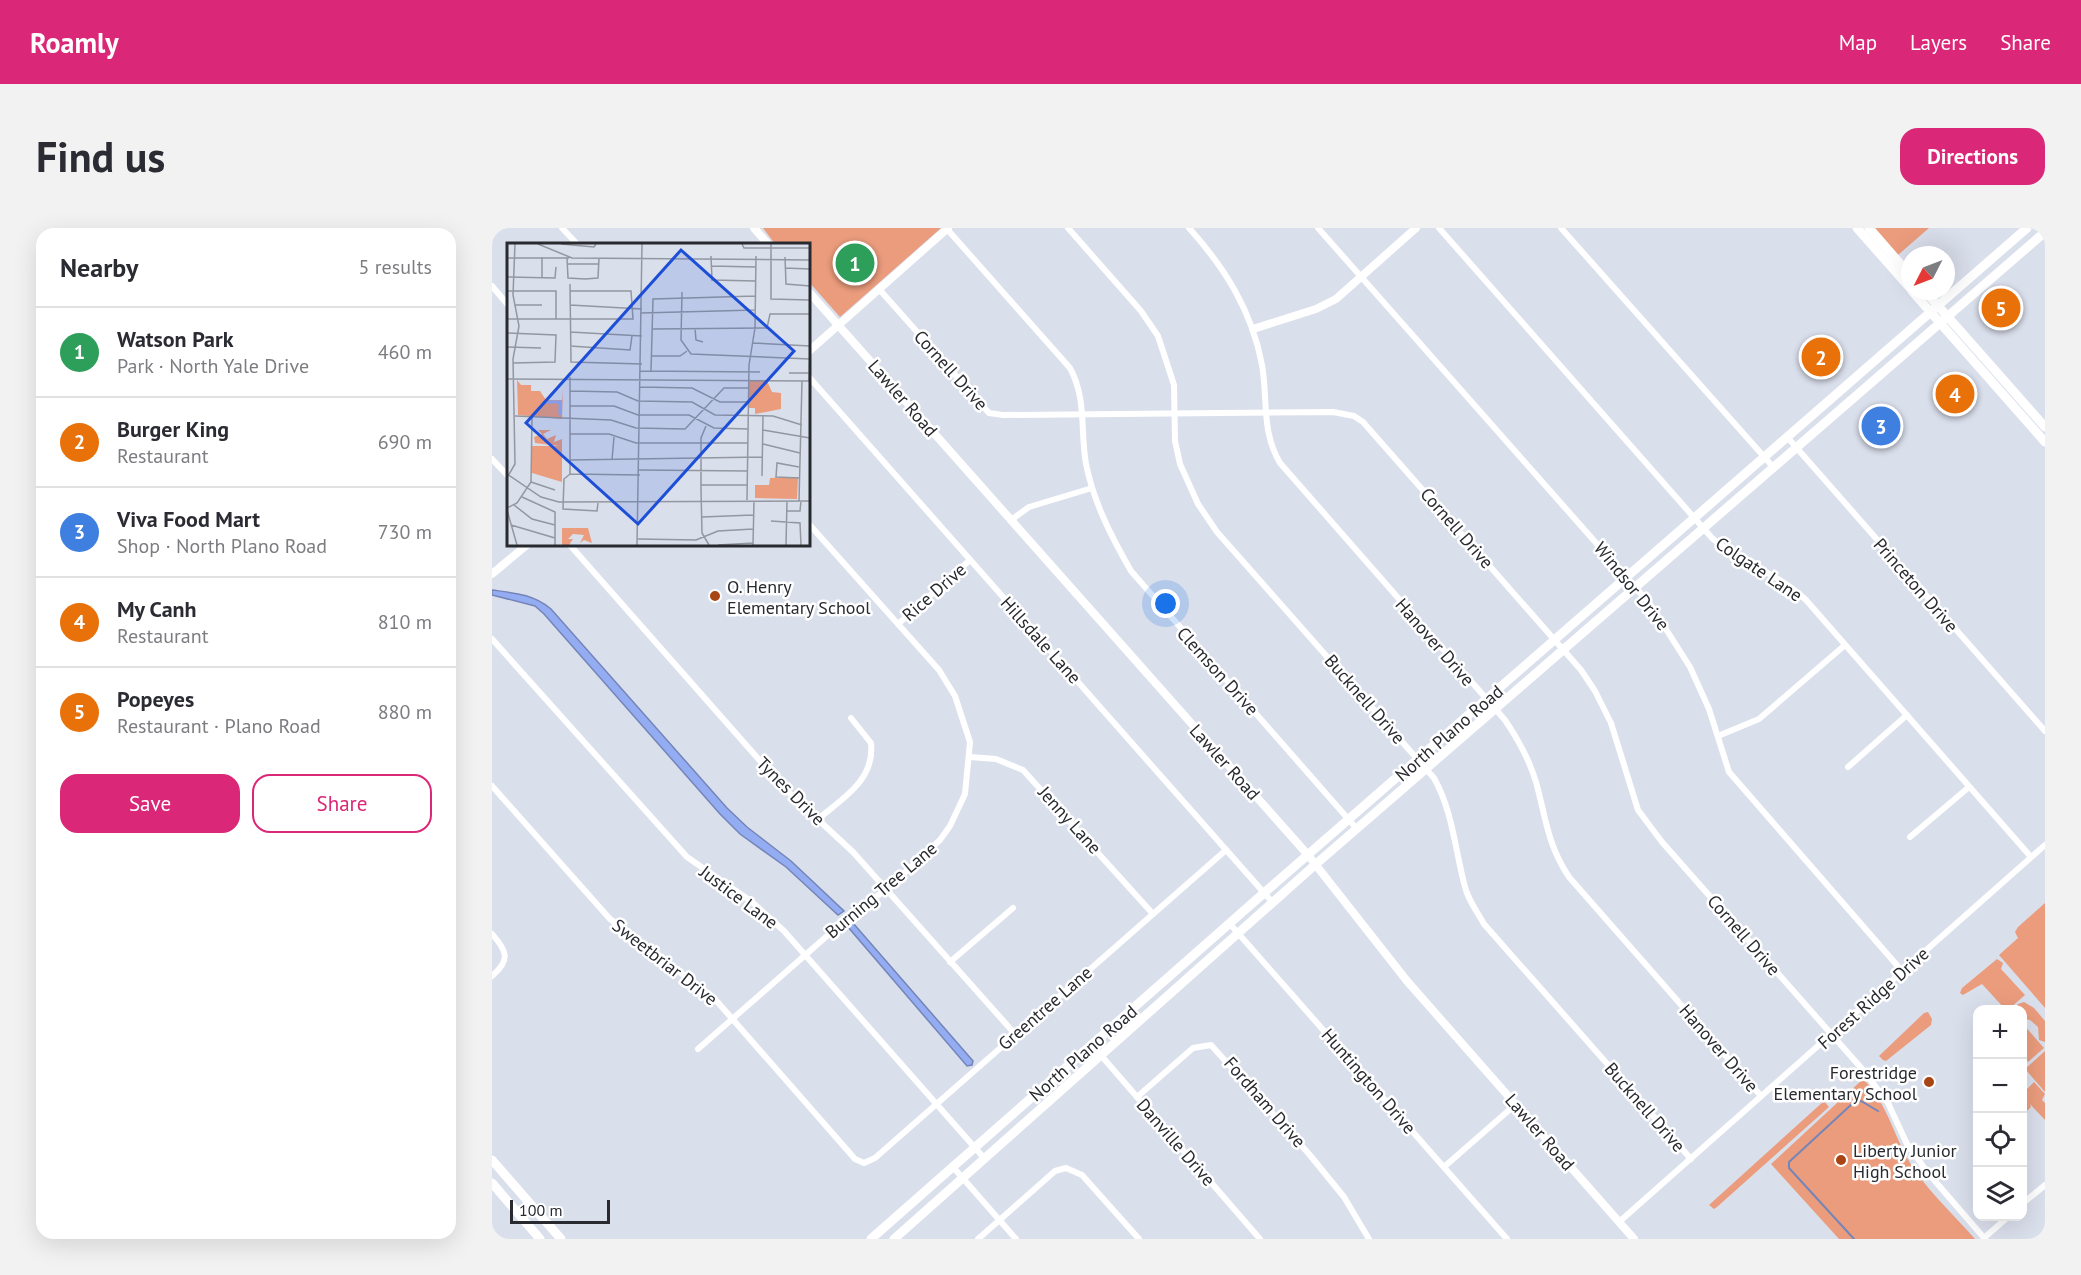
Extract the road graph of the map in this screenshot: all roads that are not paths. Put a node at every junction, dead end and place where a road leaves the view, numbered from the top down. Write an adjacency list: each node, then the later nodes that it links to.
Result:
1 (562, 228): 14 (street)
2 (753, 228): 15 (street)
3 (1068, 228): 34 (street, Bucknell Drive)
4 (1190, 228): 28 (street, Hanover Drive)
5 (1318, 228): 17 (street, Windsor Drive)
6 (1416, 228): 17 (street)
7 (1439, 228): 46 (street, Colgate Lane)
8 (1561, 228): 41 (street)
9 (1857, 228): 18 (main road)
10 (1869, 228): 16 (main road)
11 (2027, 228): 25 (main road, North Plano Road)
12 (948, 229): 20 (street); 36 (street, Clemson Drive)
13 (2045, 232): 26 (main road, North Plano Road)
14 (576, 243)
15 (767, 243)
16 (1901, 265)
17 (1361, 277): 28 (street); 54 (street, Windsor Drive)
18 (1901, 279)
19 (492, 286): 24 (street)
20 (879, 289): 27 (street); 36 (street, Cornell Drive)
21 (810, 293): 27 (street, Lawler Road)
22 (1923, 300): 25 (main road)
23 (1929, 300): 25 (main road)
24 (507, 304)
25 (1935, 310): 26 (main road); 30 (main road, North Plano Road)
26 (1944, 320): 32 (main road, North Plano Road); 37 (main road); 39 (main road)
27 (839, 324): 29 (street); 47 (street, Lawler Road)
28 (1252, 329): 35 (street, Hanover Drive)
29 (810, 350)
30 (1858, 376): 32 (main road); 33 (main road); 38 (main road, North Plano Road)
31 (810, 378): 52 (street, Hillsdale Lane)
32 (1876, 379): 33 (main road, North Plano Road)
33 (1838, 412): 40 (main road, North Plano Road)
34 (1174, 413): 35 (street, Cornell Drive); 36 (street, Cornell Drive); 68 (street, Bucknell Drive)
35 (1264, 413): 58 (street, Cornell Drive); 61 (street, Hanover Drive)
36 (1083, 415): 45 (street, Clemson Drive)
37 (2045, 427)
38 (1788, 438): 40 (street, Princeton Drive); 41 (main road, North Plano Road)
39 (2045, 442)
40 (1797, 448): 43 (main road, North Plano Road); 65 (street, Princeton Drive)
41 (1765, 458): 43 (street); 46 (main road, North Plano Road)
42 (492, 459): 44 (street)
43 (1774, 468): 49 (main road, North Plano Road)
44 (507, 475)
45 (1092, 488): 47 (street); 74 (street, Clemson Drive)
46 (1696, 518): 49 (street, Colgate Lane); 54 (main road, North Plano Road)
47 (1011, 520): 79 (street, Lawler Road)
48 (810, 525): 56 (street, Burning Tree Lane)
49 (1704, 528): 55 (main road, North Plano Road); 59 (street, Colgate Lane)
50 (526, 546): 53 (street)
51 (571, 546): 73 (street, Tynes Drive)
52 (970, 560): 56 (street, Rice Drive); 78 (street, Hillsdale Lane)
53 (492, 574)
54 (1628, 578): 55 (street, Windsor Drive); 58 (main road, North Plano Road)
55 (1635, 586): 60 (main road, North Plano Road); 66 (street, Windsor Drive)
56 (898, 624): 67 (street, Burning Tree Lane)
57 (492, 639): 90 (street, Justice Lane)
58 (1556, 640): 60 (street, Cornell Drive); 61 (main road, North Plano Road)
59 (1845, 645): 63 (street, Colgate Lane); 66 (street)
60 (1564, 649): 62 (main road, North Plano Road); 96 (street, Cornell Drive)
61 (1487, 700): 62 (street, Hanover Drive); 68 (main road, North Plano Road)
62 (1495, 709): 70 (main road, North Plano Road); 100 (street, Hanover Drive)
63 (1907, 716): 69 (street); 72 (street, Colgate Lane)
64 (851, 718): 73 (street)
65 (2045, 731)
66 (1718, 736): 92 (street, Windsor Drive)
67 (970, 757): 82 (street, Burning Tree Lane); 86 (street, Jenny Lane)
68 (1418, 759): 70 (street, Bucknell Drive); 74 (main road, North Plano Road)
69 (1848, 767)
70 (1426, 770): 75 (main road, North Plano Road); 106 (street, Bucknell Drive)
71 (492, 786): 94 (street, Sweetbriar Drive)
72 (1969, 787): 76 (street); 80 (street, Colgate Lane)
73 (818, 819): 82 (street, Tynes Drive)
74 (1349, 819): 75 (street, Clemson Drive); 79 (main road, North Plano Road)
75 (1358, 829): 81 (main road, North Plano Road)
76 (1910, 837)
77 (2045, 844): 80 (street, Forest Ridge Drive)
78 (1226, 850): 83 (street, Hillsdale Lane); 86 (street, Greentree Lane)
79 (1308, 855): 81 (street, Lawler Road); 83 (main road, North Plano Road)
80 (2031, 857): 92 (street, Forest Ridge Drive)
81 (1316, 864): 84 (main road, North Plano Road); 102 (street, Lawler Road)
82 (887, 890): 90 (street, Burning Tree Lane); 91 (street, Tynes Drive)
83 (1264, 893): 84 (street, Hillsdale Lane); 87 (main road, North Plano Road)
84 (1273, 903): 89 (main road, North Plano Road)
85 (1013, 908): 91 (street)
86 (1153, 914): 95 (street, Greentree Lane)
87 (1230, 924): 89 (street, Huntington Drive); 97 (main road, North Plano Road)
88 (492, 934): 93 (street)
89 (1239, 934): 99 (main road, North Plano Road); 110 (street, Huntington Drive)
90 (805, 954): 94 (street, Burning Tree Lane); 103 (street, Justice Lane)
91 (950, 962): 95 (street, Tynes Drive)
92 (1902, 971): 96 (street, Forest Ridge Drive)
93 (492, 976)
94 (732, 1019): 98 (street, Burning Tree Lane); 108 (street, Sweetbriar Drive)
95 (1015, 1034): 103 (street, Greentree Lane)
96 (1832, 1034): 100 (street, Forest Ridge Drive); 129 (street, Cornell Drive)
97 (1092, 1046): 99 (street, Danville Drive); 104 (main road, North Plano Road)
98 (698, 1049)
99 (1100, 1055): 101 (street, Danville Drive); 105 (main road, North Plano Road)
100 (1761, 1096): 106 (street, Forest Ridge Drive)
101 (1137, 1097): 125 (street, Danville Drive); 126 (street, Fordham Drive)
102 (1515, 1104): 110 (street); 117 (street, Lawler Road)
103 (937, 1105): 104 (street, Justice Lane); 108 (street, Greentree Lane)
104 (975, 1148): 105 (street, Justice Lane); 109 (main road, North Plano Road)
105 (984, 1158): 111 (main road, North Plano Road)
106 (1690, 1159): 117 (street, Forest Ridge Drive)
107 (492, 1160): 119 (main road)
108 (864, 1163)
109 (953, 1167): 111 (street); 120 (main road, North Plano Road)
110 (1444, 1167): 127 (street, Huntington Drive)
111 (962, 1178): 115 (street); 121 (main road, North Plano Road)
112 (492, 1184): 118 (main road)
113 (2045, 1185): 114 (street)
114 (2027, 1200)
115 (999, 1220): 122 (street); 123 (street); 124 (street)
116 (2004, 1221): 129 (street)
117 (1619, 1222): 128 (street, Lawler Road)
118 (540, 1239)
119 (561, 1239)
120 (871, 1239)
121 (894, 1239)
122 (978, 1239)
123 (1016, 1239)
124 (1139, 1239)
125 (1260, 1239)
126 (1369, 1239)
127 (1507, 1239)
128 (1634, 1239)
129 (1984, 1239)

